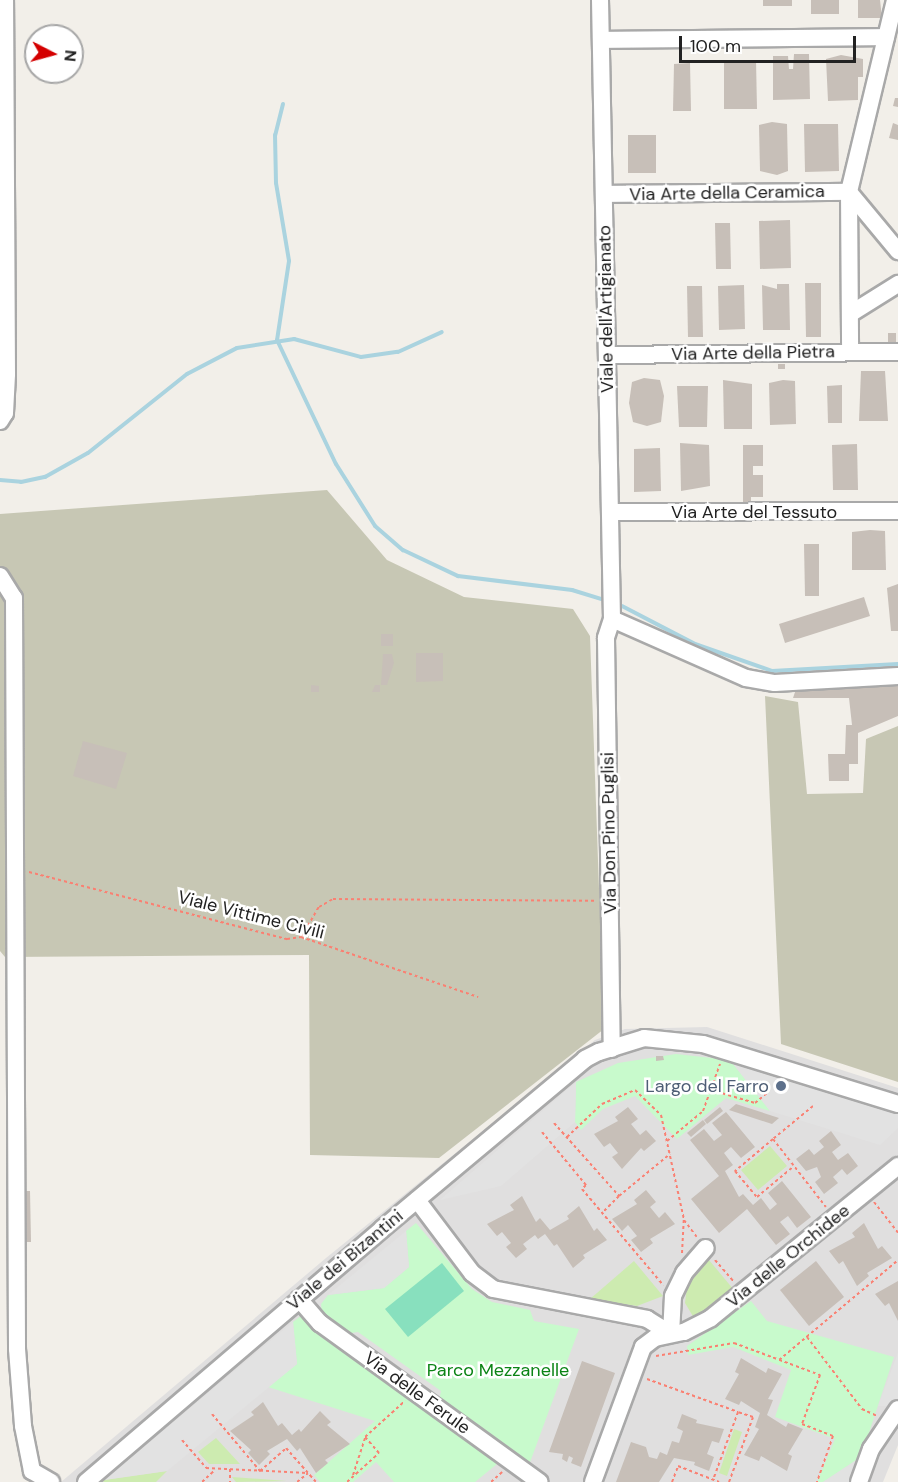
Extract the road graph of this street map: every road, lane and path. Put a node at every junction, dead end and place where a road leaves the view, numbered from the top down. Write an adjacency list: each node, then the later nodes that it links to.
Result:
1 (5, 0): 14 (street)
2 (600, 0): 5 (street, Viale dell'Artigianato)
3 (895, 0): 4 (street)
4 (886, 37): 5 (street); 6 (street)
5 (601, 40): 7 (street, Viale dell'Artigianato)
6 (849, 192): 7 (street, Via Arte della Ceramica); 8 (street); 10 (street)
7 (604, 194): 13 (street, Viale dell'Artigianato)
8 (898, 250)
9 (898, 284): 10 (street)
10 (850, 314): 11 (street)
11 (850, 352): 12 (street, Via Arte della Pietra); 13 (street, Via Arte della Pietra)
12 (898, 352)
13 (607, 355): 15 (street, Viale dell'Artigianato)
14 (0, 421)
15 (610, 512): 16 (street, Via Arte del Tessuto); 18 (street, Viale dell'Artigianato)
16 (898, 512)
17 (0, 576): 20 (street)
18 (612, 619): 19 (street); 21 (street, Via Don Pino Puglisi)
19 (898, 676)
20 (14, 868): 22 (path, Viale Vittime Civili); 67 (street)
21 (610, 901): 22 (path); 24 (street, Via Don Pino Puglisi)
22 (301, 937): 23 (path, Viale Vittime Civili)
23 (478, 998)
24 (612, 1049): 25 (street, Viale dei Bizantini); 40 (street, Viale dei Bizantini)
25 (724, 1050): 26 (path); 28 (street, Viale dei Bizantini)
26 (711, 1090): 27 (path); 34 (path)
27 (768, 1092)
28 (898, 1104)
29 (813, 1106): 33 (path)
30 (554, 1122): 32 (path)
31 (542, 1132): 41 (path)
32 (567, 1137): 34 (path); 39 (path)
33 (773, 1139): 36 (path); 36 (path)
34 (667, 1141): 35 (path)
35 (671, 1154): 39 (path); 44 (path)
36 (794, 1166): 42 (path)
37 (898, 1166): 38 (street, Via delle Orchidee)
38 (866, 1192): 42 (street, Via delle Orchidee); 43 (path)
39 (619, 1196): 41 (path)
40 (417, 1200): 48 (street, Viale dei Bizantini); 49 (street)
41 (602, 1213): 47 (path)
42 (834, 1218): 46 (street, Via delle Orchidee)
43 (898, 1233)
44 (706, 1248): 46 (path); 47 (street)
45 (898, 1260): 50 (path)
46 (743, 1292): 49 (street, Via delle Orchidee)
47 (673, 1296): 49 (street)
48 (299, 1299): 54 (street, Via delle Ferule); 68 (street, Viale dei Bizantini)
49 (671, 1334): 53 (street, Via delle Orchidee)
50 (807, 1337): 51 (path); 58 (path)
51 (779, 1360): 52 (path); 79 (path)
52 (648, 1361)
53 (633, 1374): 56 (path); 75 (street, Via delle Orchidee)
54 (416, 1391): 59 (path); 74 (street, Via delle Ferule)
55 (898, 1408): 80 (street)
56 (738, 1412): 66 (path); 78 (path)
57 (212, 1414): 63 (path)
58 (881, 1418)
59 (365, 1437): 65 (path); 65 (path)
60 (182, 1440): 61 (path)
61 (216, 1468): 62 (path); 69 (path)
62 (230, 1469): 63 (path); 70 (path)
63 (260, 1471): 64 (path); 64 (path)
64 (308, 1473): 71 (path); 72 (path)
65 (352, 1477): 73 (path)
66 (713, 1480): 76 (path); 77 (path)
67 (51, 1482)
68 (86, 1482)
69 (202, 1482)
70 (230, 1482)
71 (297, 1482)
72 (316, 1482)
73 (347, 1482)
74 (540, 1482)
75 (593, 1482)
76 (672, 1482)
77 (719, 1482)
78 (729, 1482)
79 (817, 1482)
80 (859, 1482)

